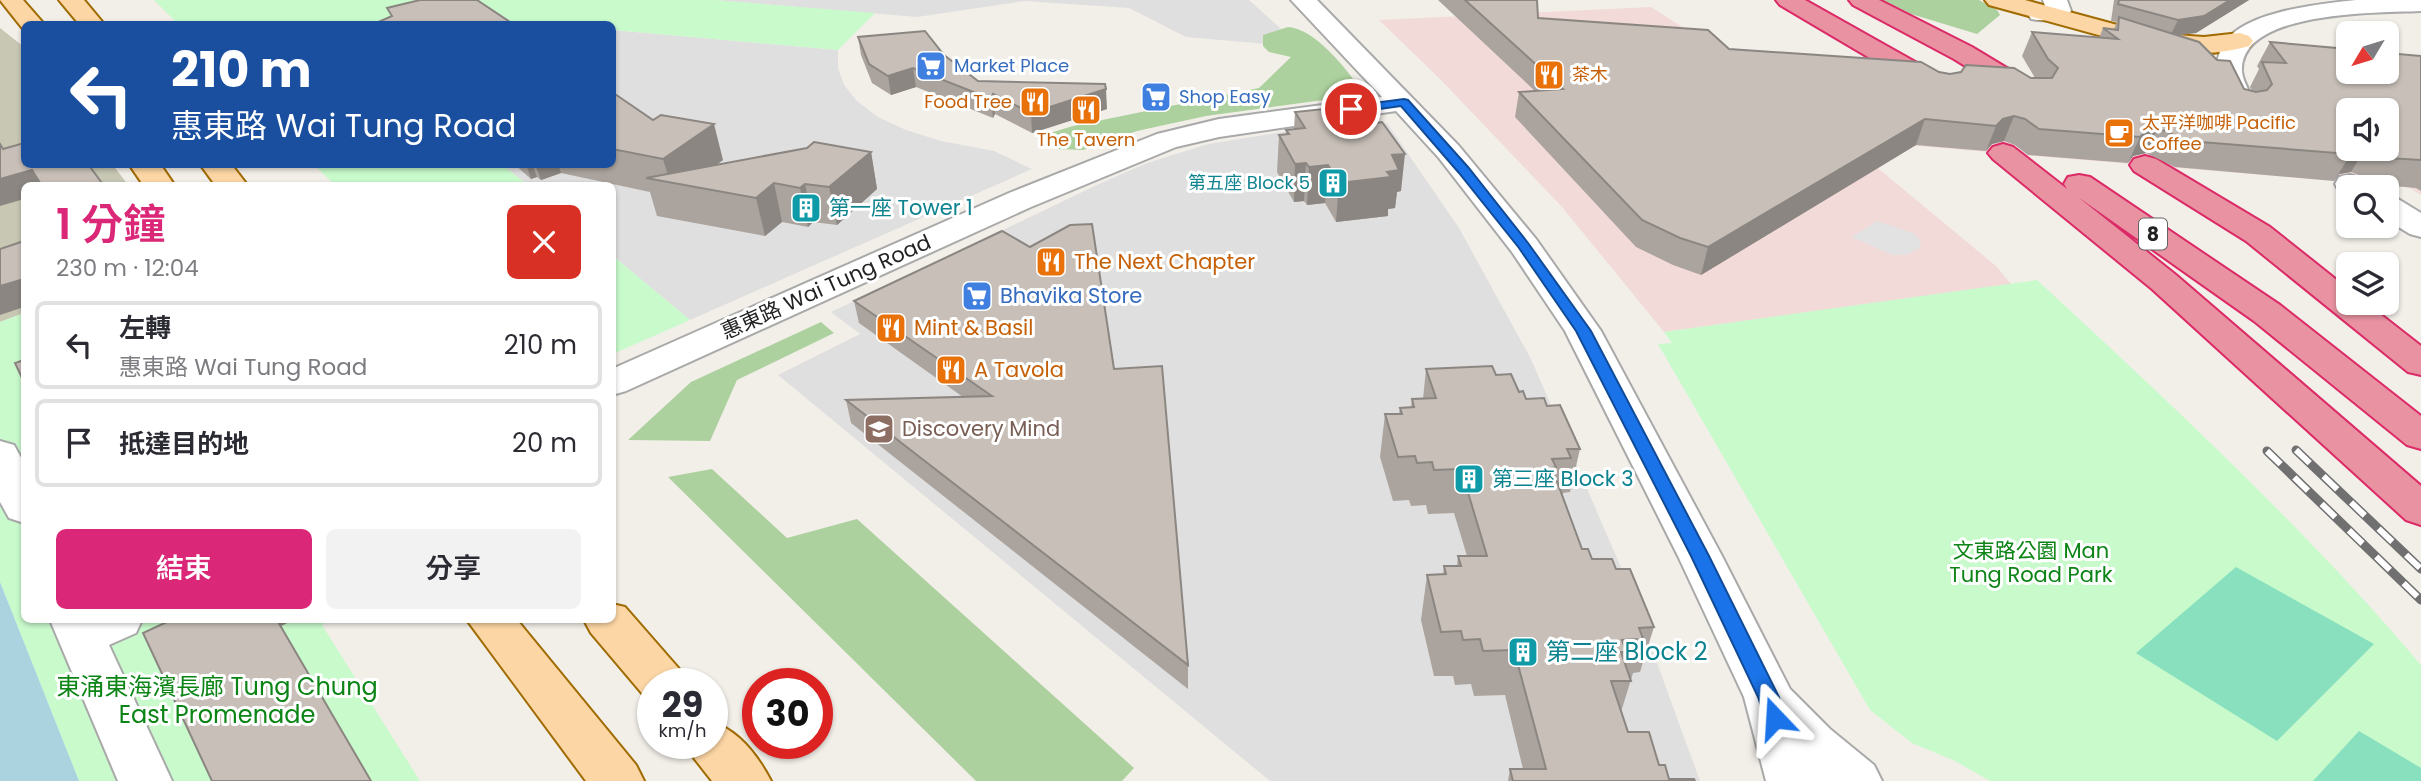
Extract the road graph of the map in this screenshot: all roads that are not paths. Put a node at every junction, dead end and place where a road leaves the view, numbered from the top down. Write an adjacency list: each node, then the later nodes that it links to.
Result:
1 (10, 0): 9 (main road)
2 (71, 0): 10 (main road)
3 (1303, 0): 16 (street)
4 (1788, 0): 14 (highway)
5 (1861, 0): 15 (highway)
6 (1997, 0): 8 (main road)
7 (2421, 4): 12 (street)
8 (2047, 7): 11 (main road)
9 (29, 21)
10 (89, 21)
11 (2109, 30): 12 (main road); 13 (main road)
12 (2239, 41): 13 (street)
13 (2227, 69): 17 (street)
14 (1930, 87)
15 (2031, 94)
16 (1404, 102): 28 (street, 惠東路 Wai Tung Road); 37 (street)
17 (2243, 107)
18 (2146, 165): 23 (highway)
19 (218, 168): 20 (main road)
20 (230, 182)
21 (2399, 213): 22 (street)
22 (2421, 227)
23 (2258, 234): 24 (highway); 27 (highway)
24 (2336, 282)
25 (2392, 315): 26 (highway)
26 (2421, 333)
27 (2421, 364)
28 (616, 381)
29 (2421, 436): 32 (highway, 8)
30 (0, 454): 31 (street)
31 (21, 501)
32 (2421, 510)
33 (493, 623): 40 (main road)
34 (611, 623): 36 (main road)
35 (91, 625): 39 (street)
36 (649, 668)
37 (1769, 697): 42 (street); 43 (street)
38 (725, 759): 41 (main road)
39 (145, 781)
40 (617, 781)
41 (744, 781)
42 (1793, 781)
43 (1855, 781)

